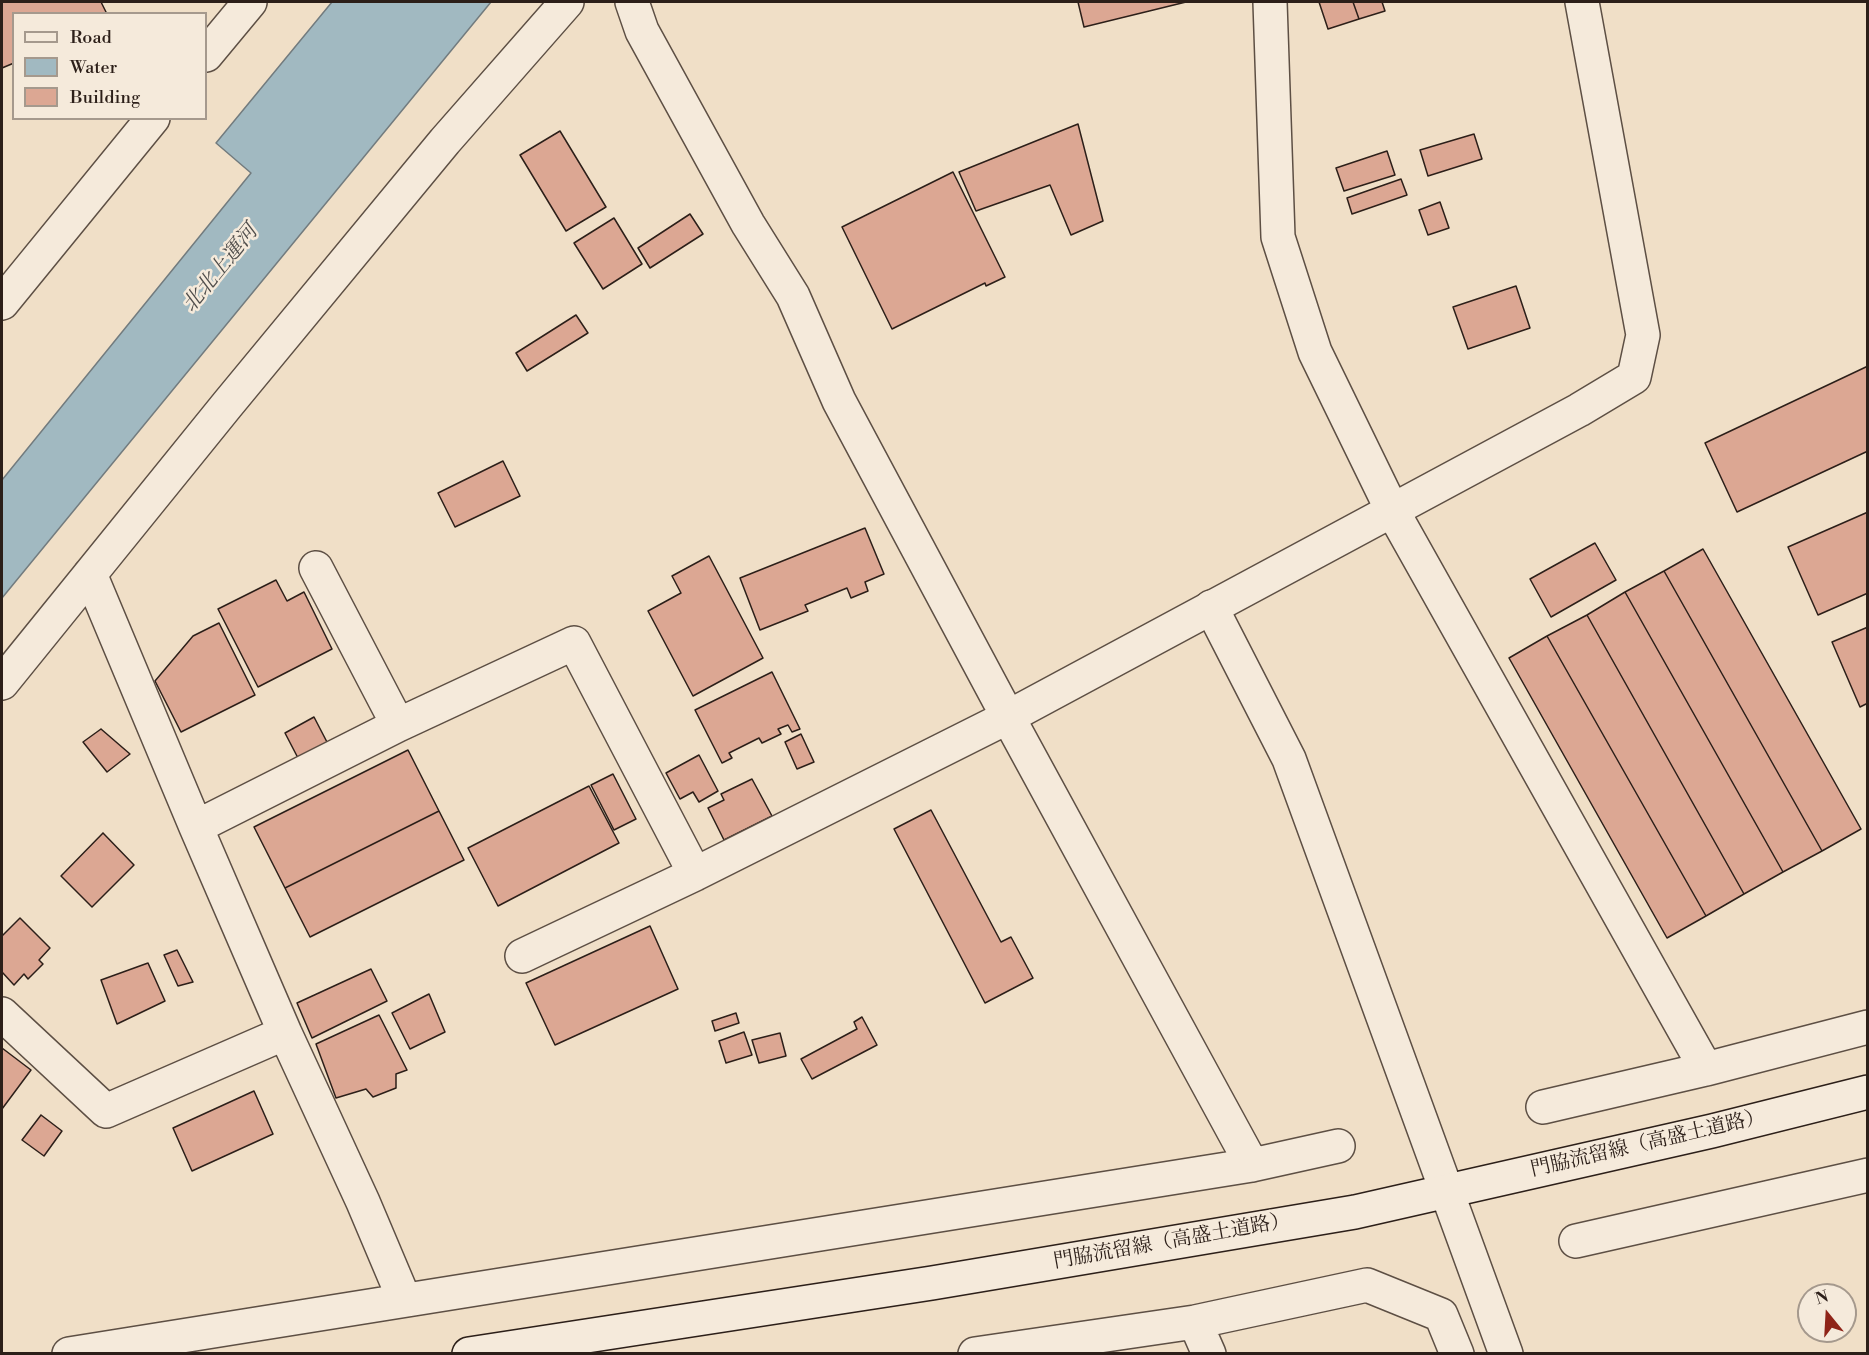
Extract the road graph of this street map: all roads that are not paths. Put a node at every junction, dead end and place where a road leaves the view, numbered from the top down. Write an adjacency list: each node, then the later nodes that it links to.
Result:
1 (250, 2): 6 (street)
2 (567, 2): 11 (street)
3 (632, 2): 14 (street)
4 (1270, 2): 9 (street)
5 (1582, 2): 9 (street)
6 (207, 54)
7 (151, 120): 8 (street)
8 (2, 303)
9 (1392, 510): 12 (street); 22 (street)
10 (316, 568): 15 (street)
11 (90, 574): 13 (street); 16 (street)
12 (1211, 608): 14 (street); 28 (street)
13 (2, 683)
14 (1008, 717): 17 (street); 26 (street)
15 (398, 725): 16 (street); 17 (street)
16 (196, 828): 21 (street)
17 (695, 874): 18 (street)
18 (522, 956)
19 (2, 1014): 21 (street)
20 (1868, 1027): 22 (street)
21 (285, 1033): 30 (street)
22 (1706, 1069): 24 (street)
23 (1868, 1092): 28 (street, 門脇流留線（高盛土道路）)
24 (1543, 1107)
25 (1338, 1146): 26 (street)
26 (1252, 1165): 30 (street)
27 (1868, 1175): 29 (street)
28 (1446, 1190): 33 (street, 門脇流留線（高盛土道路）); 37 (street)
29 (1576, 1241)
30 (404, 1299): 32 (street)
31 (1195, 1322): 34 (street); 35 (street); 36 (street)
32 (69, 1353)
33 (470, 1353)
34 (980, 1353)
35 (1209, 1353)
36 (1457, 1353)
37 (1506, 1353)

